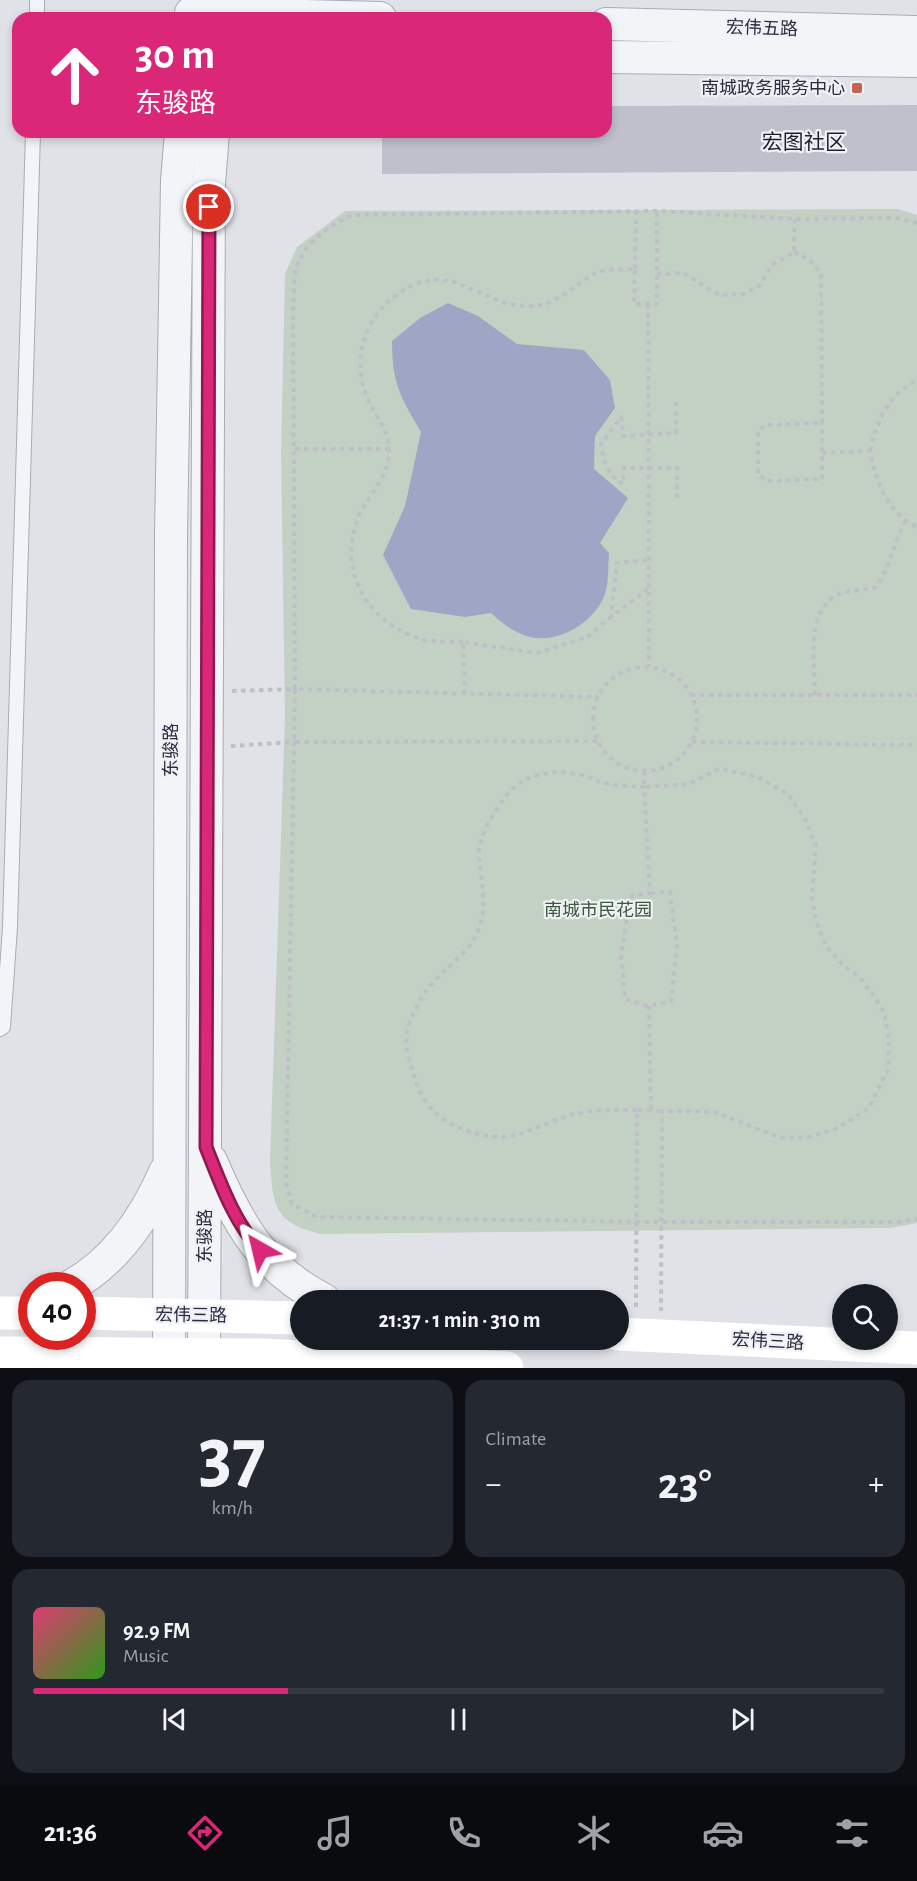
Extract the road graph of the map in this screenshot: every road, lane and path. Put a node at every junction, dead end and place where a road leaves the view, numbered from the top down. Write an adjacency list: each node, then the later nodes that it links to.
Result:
1 (191, 10): 2 (street)
2 (224, 11): 3 (street)
3 (246, 12)
4 (612, 24): 5 (street, 宏伟五路)
5 (917, 32)
6 (612, 57): 7 (street, 宏伟五路)
7 (917, 61)
8 (33, 138): 52 (lane)
9 (181, 138): 57 (street, 东骏路)
10 (213, 138): 37 (street, 东骏路)
11 (636, 211): 12 (path); 16 (path); 23 (path)
12 (657, 211): 13 (path); 17 (path)
13 (795, 219): 14 (path); 15 (path)
14 (917, 223)
15 (794, 252): 17 (path); 21 (path)
16 (635, 269): 18 (path); 24 (path)
17 (657, 274): 18 (path)
18 (648, 304): 22 (path)
19 (917, 380): 25 (path)
20 (676, 402): 22 (path)
21 (822, 423): 26 (path); 26 (path)
22 (648, 435): 27 (path); 27 (path)
23 (296, 449): 24 (path); 36 (path)
24 (389, 449): 34 (path)
25 (870, 451): 26 (path); 29 (path)
26 (822, 453)
27 (648, 467): 28 (path); 31 (path)
28 (677, 500)
29 (905, 522): 30 (path); 39 (path)
30 (917, 527)
31 (648, 560): 32 (path); 33 (path)
32 (648, 589): 33 (path); 35 (path)
33 (611, 617): 34 (path)
34 (463, 642): 38 (path)
35 (649, 666): 41 (path); 42 (path)
36 (295, 689): 37 (path); 38 (path); 44 (path)
37 (208, 692): 47 (street, 东骏路)
38 (465, 694): 42 (path)
39 (815, 694): 40 (path); 41 (path)
40 (917, 694)
41 (691, 695): 45 (path)
42 (598, 697): 43 (path)
43 (597, 741): 44 (path); 48 (path)
44 (294, 742): 47 (path); 59 (path)
45 (692, 742): 46 (path); 48 (path)
46 (917, 745)
47 (207, 747): 56 (street, 东骏路)
48 (645, 771): 49 (path)
49 (644, 787): 50 (path); 53 (path); 55 (path)
50 (650, 893): 51 (path); 51 (path)
51 (649, 1006): 54 (path)
52 (0, 1029)
53 (637, 1110): 54 (path); 59 (path)
54 (651, 1111): 55 (path)
55 (662, 1111): 60 (path)
56 (206, 1147): 62 (street); 65 (street, 东骏路)
57 (170, 1160): 61 (street); 64 (street, 东骏路)
58 (917, 1219): 60 (path)
59 (637, 1222): 60 (path); 67 (path)
60 (662, 1222): 67 (path)
61 (93, 1272)
62 (308, 1290)
63 (96, 1313): 64 (main road, 宏伟三路)
64 (170, 1314): 65 (main road, 宏伟三路); 70 (street, 东骏路)
65 (204, 1315): 66 (main road, 宏伟三路); 71 (street, 东骏路)
66 (290, 1318)
67 (638, 1335): 68 (main road, 宏伟三路)
68 (917, 1348)
69 (8, 1354): 70 (main road); 73 (street)
70 (169, 1361): 71 (main road)
71 (204, 1361): 72 (main road)
72 (342, 1364): 74 (main road)
73 (49, 1368)
74 (507, 1368)

